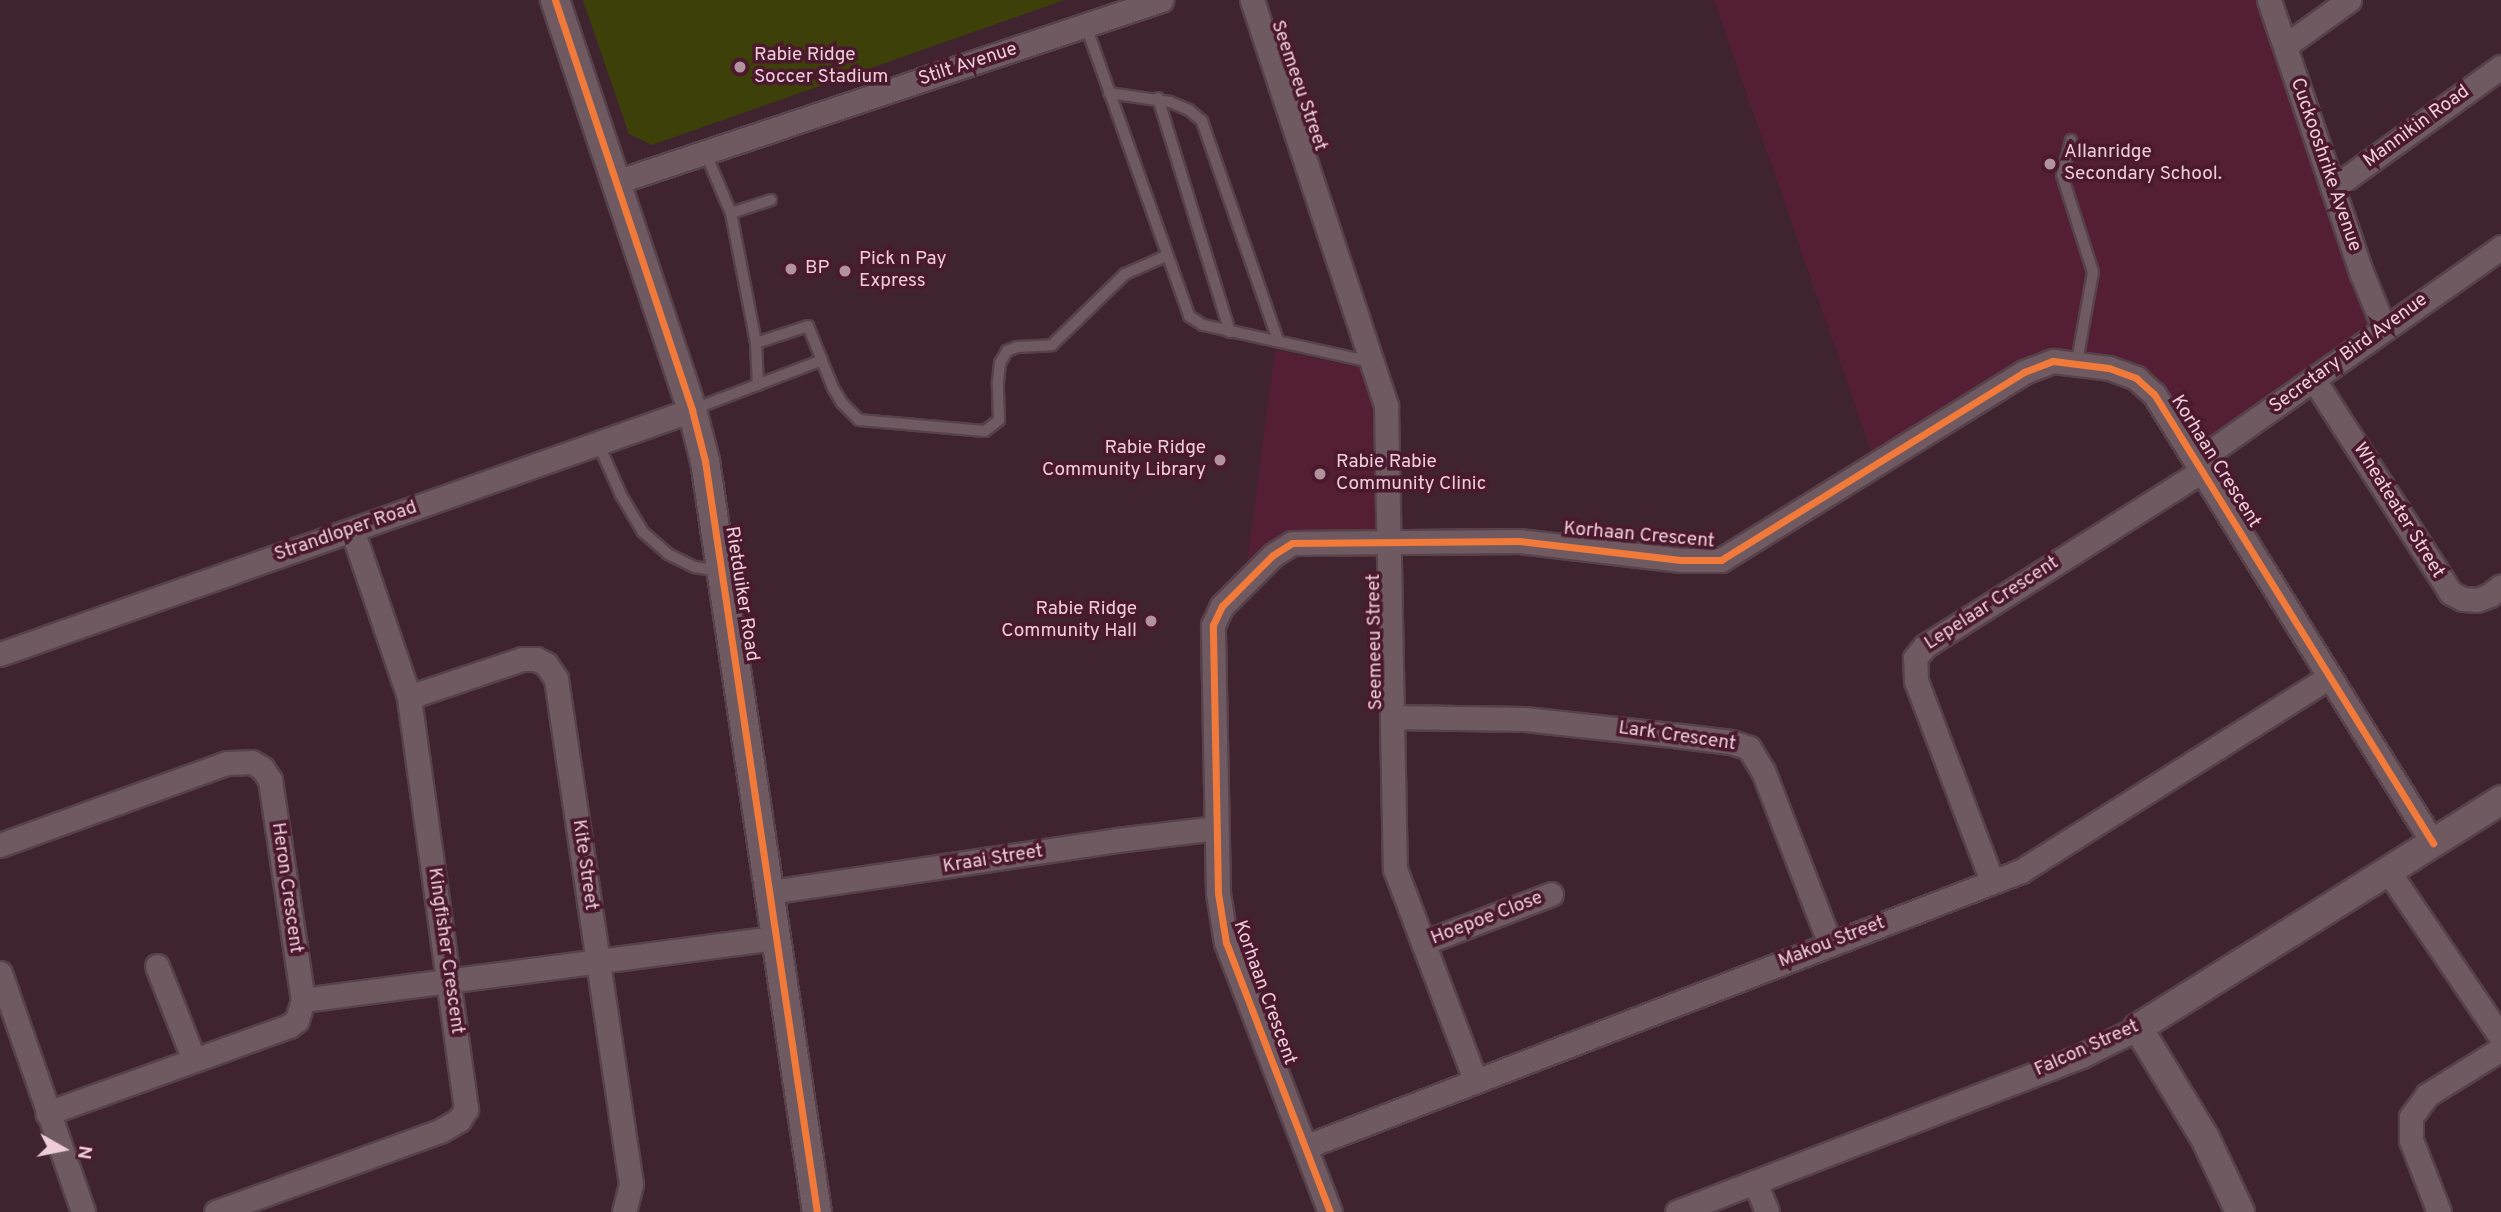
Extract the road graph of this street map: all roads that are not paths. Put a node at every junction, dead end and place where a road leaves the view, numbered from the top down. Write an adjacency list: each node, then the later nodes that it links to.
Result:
1 (555, 0): 14 (street, Rietduiker Road)
2 (1161, 0): 6 (street, Stilt Avenue)
3 (1252, 0): 26 (street, Seemeeu Street)
4 (2269, 0): 8 (street, Cuckooshrike Avenue)
5 (2349, 0): 8 (street)
6 (1116, 7): 7 (street, Stilt Avenue)
7 (1086, 26): 10 (lane); 13 (street, Stilt Avenue)
8 (2285, 46): 15 (street, Cuckooshrike Avenue)
9 (2501, 67): 15 (street, Mannikin Road)
10 (1109, 93): 11 (lane); 19 (lane)
11 (1158, 98): 21 (lane); 22 (lane)
12 (2071, 140): 25 (lane)
13 (705, 152): 14 (street, Stilt Avenue); 17 (lane)
14 (616, 182): 29 (street, Rietduiker Road)
15 (2333, 188): 20 (street, Cuckooshrike Avenue)
16 (771, 201): 17 (lane)
17 (731, 213): 23 (lane)
18 (2501, 247): 20 (street, Secretary Bird Avenue)
19 (1166, 256): 21 (lane); 24 (lane)
20 (2384, 328): 27 (street, Secretary Bird Avenue)
21 (1230, 332): 22 (lane)
22 (1278, 341): 26 (lane)
23 (756, 343): 24 (lane); 28 (lane)
24 (822, 360): 28 (lane)
25 (2077, 362): 31 (street, Korhaan Crescent); 33 (street, Korhaan Crescent)
26 (1373, 363): 33 (street, Seemeeu Street)
27 (2314, 380): 31 (street, Secretary Bird Avenue); 35 (street, Wheateater Street)
28 (758, 385): 29 (lane)
29 (692, 410): 30 (street, Strandloper Road); 34 (street, Rietduiker Road)
30 (598, 443): 32 (street, Strandloper Road); 34 (lane)
31 (2200, 466): 37 (street, Korhaan Crescent); 45 (street, Lepelaar Crescent)
32 (352, 530): 36 (street, Strandloper Road); 38 (street, Kingfisher Crescent)
33 (1389, 540): 39 (street, Seemeeu Street); 41 (street, Korhaan Crescent)
34 (722, 571): 46 (street, Rietduiker Road)
35 (2501, 586)
36 (0, 654)
37 (2328, 678): 42 (street, Korhaan Crescent); 45 (street, Makou Street)
38 (408, 697): 51 (street, Kite Street); 54 (street, Kingfisher Crescent)
39 (1393, 717): 49 (street, Seemeeu Street); 50 (street, Lark Crescent)
40 (2501, 800): 42 (street, Falcon Street)
41 (1216, 828): 46 (street, Kraai Street); 62 (street, Korhaan Crescent)
42 (2433, 843): 44 (street, Falcon Street)
43 (0, 845): 55 (street, Heron Crescent)
44 (2388, 871): 56 (street, Falcon Street); 57 (street)
45 (1992, 881): 50 (street, Makou Street)
46 (770, 892): 48 (street, Rietduiker Road)
47 (1551, 894): 49 (street, Hoepoe Close)
48 (776, 938): 51 (street); 68 (street, Rietduiker Road)
49 (1423, 943): 60 (street, Seemeeu Street)
50 (1830, 944): 60 (street, Makou Street)
51 (599, 962): 54 (street); 67 (street, Kite Street)
52 (157, 966): 59 (street)
53 (0, 973): 61 (street)
54 (449, 982): 55 (street); 66 (street, Kingfisher Crescent)
55 (303, 1000): 59 (street)
56 (2138, 1028): 63 (street, Falcon Street); 64 (street)
57 (2501, 1037)
58 (2501, 1049): 72 (street)
59 (194, 1060): 61 (street)
60 (1475, 1080): 62 (street, Makou Street)
61 (47, 1113): 65 (street)
62 (1305, 1147): 69 (street, Korhaan Crescent)
63 (1755, 1182): 70 (street, Falcon Street); 71 (street)
64 (2233, 1210)
65 (83, 1212)
66 (216, 1212)
67 (624, 1212)
68 (817, 1212)
69 (1330, 1212)
70 (1676, 1212)
71 (1767, 1212)
72 (2439, 1212)

